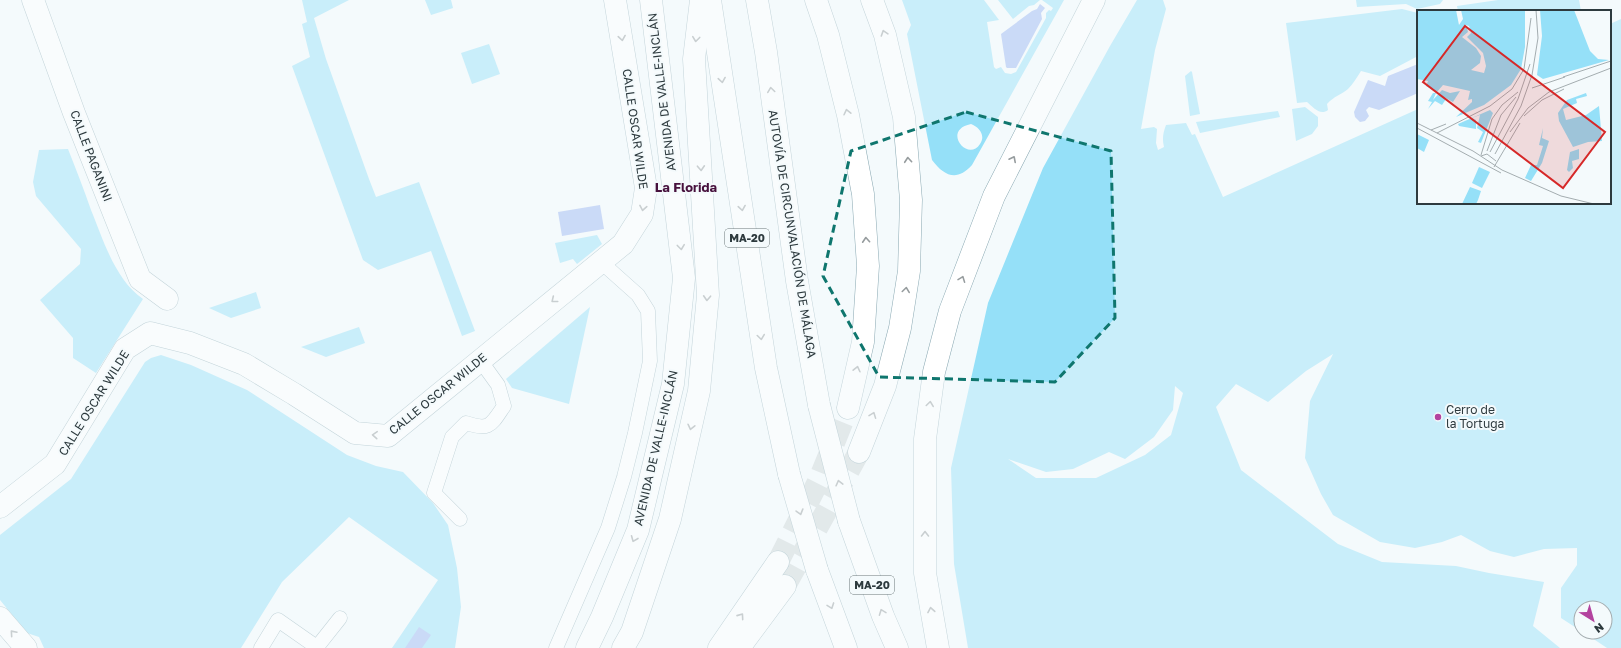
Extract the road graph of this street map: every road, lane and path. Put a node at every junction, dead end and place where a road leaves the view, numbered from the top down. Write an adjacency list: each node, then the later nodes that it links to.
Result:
1 (33, 0): 11 (main road, CALLE PAGANINI)
2 (615, 0): 10 (main road, CALLE OSCAR WILDE, one-way to 10)
3 (651, 0): 25 (main road, AVENIDA DE VALLE-INCLÁN, one-way to 25)
4 (701, 0): 26 (main road, one-way to 26)
5 (710, 0): 29 (main road, MA-20, one-way to 29, bridge)
6 (757, 0): 30 (main road, AUTOVÍA DE CIRCUNVALACIÓN DE MÁLAGA / MA-20, one-way to 6, bridge)
7 (816, 0): 13 (main road, one-way to 7)
8 (872, 0): 14 (main road, one-way to 8)
9 (1094, 0): 31 (main road, one-way to 9)
10 (601, 262): 12 (main road, CALLE OSCAR WILDE, one-way to 12); 24 (lane)
11 (167, 299)
12 (480, 360): 15 (main road, CALLE OSCAR WILDE, one-way to 15); 16 (lane)
13 (848, 408)
14 (859, 452)
15 (0, 507)
16 (460, 519)
17 (778, 562): 27 (main road, one-way to 17)
18 (785, 586): 28 (main road)
19 (0, 618): 21 (main road, one-way to 19)
20 (340, 618): 23 (lane)
21 (26, 648)
22 (261, 648): 23 (lane)
23 (317, 648)
24 (556, 648)
25 (587, 648)
26 (623, 648)
27 (719, 648)
28 (739, 648)
29 (846, 648)
30 (897, 648)
31 (938, 648)

